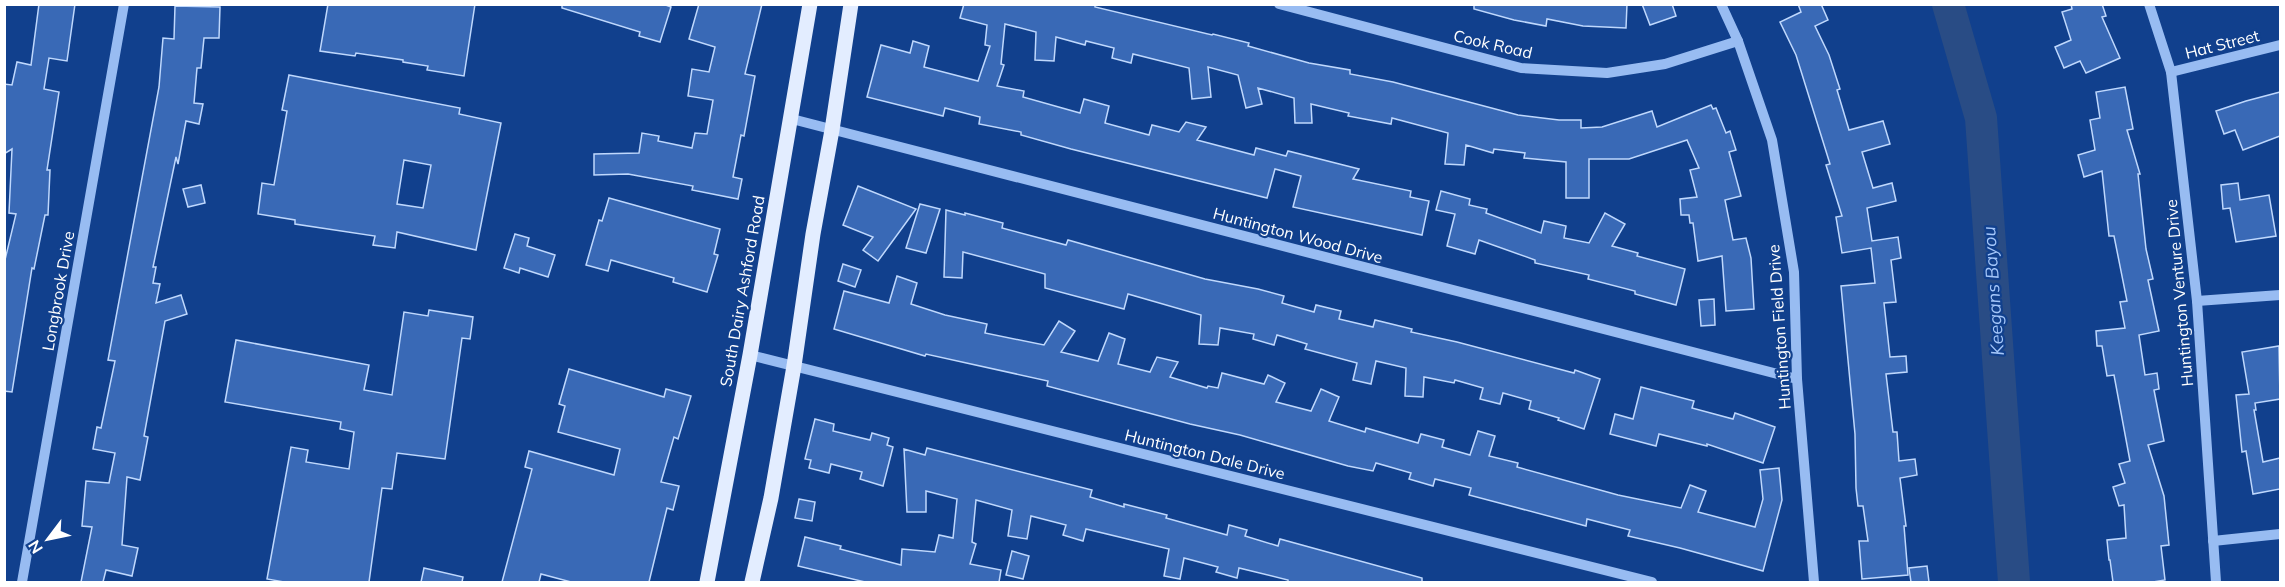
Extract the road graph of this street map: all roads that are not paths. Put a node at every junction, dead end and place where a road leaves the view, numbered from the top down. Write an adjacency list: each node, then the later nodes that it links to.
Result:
1 (124, 4): 19 (street, Longbrook Drive)
2 (810, 4): 10 (main road, South Dairy Ashford Road)
3 (850, 4): 11 (main road)
4 (1279, 4): 7 (street, Cook Road)
5 (1720, 4): 7 (street, Huntington Field Drive)
6 (2149, 4): 9 (street, Huntington Venture Drive)
7 (1738, 40): 16 (street, Huntington Field Drive)
8 (2280, 45): 9 (street, Hat Street)
9 (2170, 72): 13 (street, Huntington Venture Drive)
10 (792, 119): 11 (street, Huntington Wood Drive); 14 (main road, South Dairy Ashford Road)
11 (832, 130): 15 (main road); 16 (street, Huntington Wood Drive)
12 (2280, 296): 13 (street)
13 (2197, 301): 18 (street, Huntington Venture Drive)
14 (750, 355): 15 (street, Huntington Dale Drive); 20 (main road, South Dairy Ashford Road)
15 (794, 366): 21 (main road); 22 (street, Huntington Dale Drive)
16 (1797, 379): 23 (street, Huntington Field Drive)
17 (2280, 534): 18 (street)
18 (2213, 541): 24 (street, Huntington Venture Drive)
19 (22, 582)
20 (707, 582)
21 (752, 582)
22 (1652, 582)
23 (1814, 582)
24 (2216, 582)

